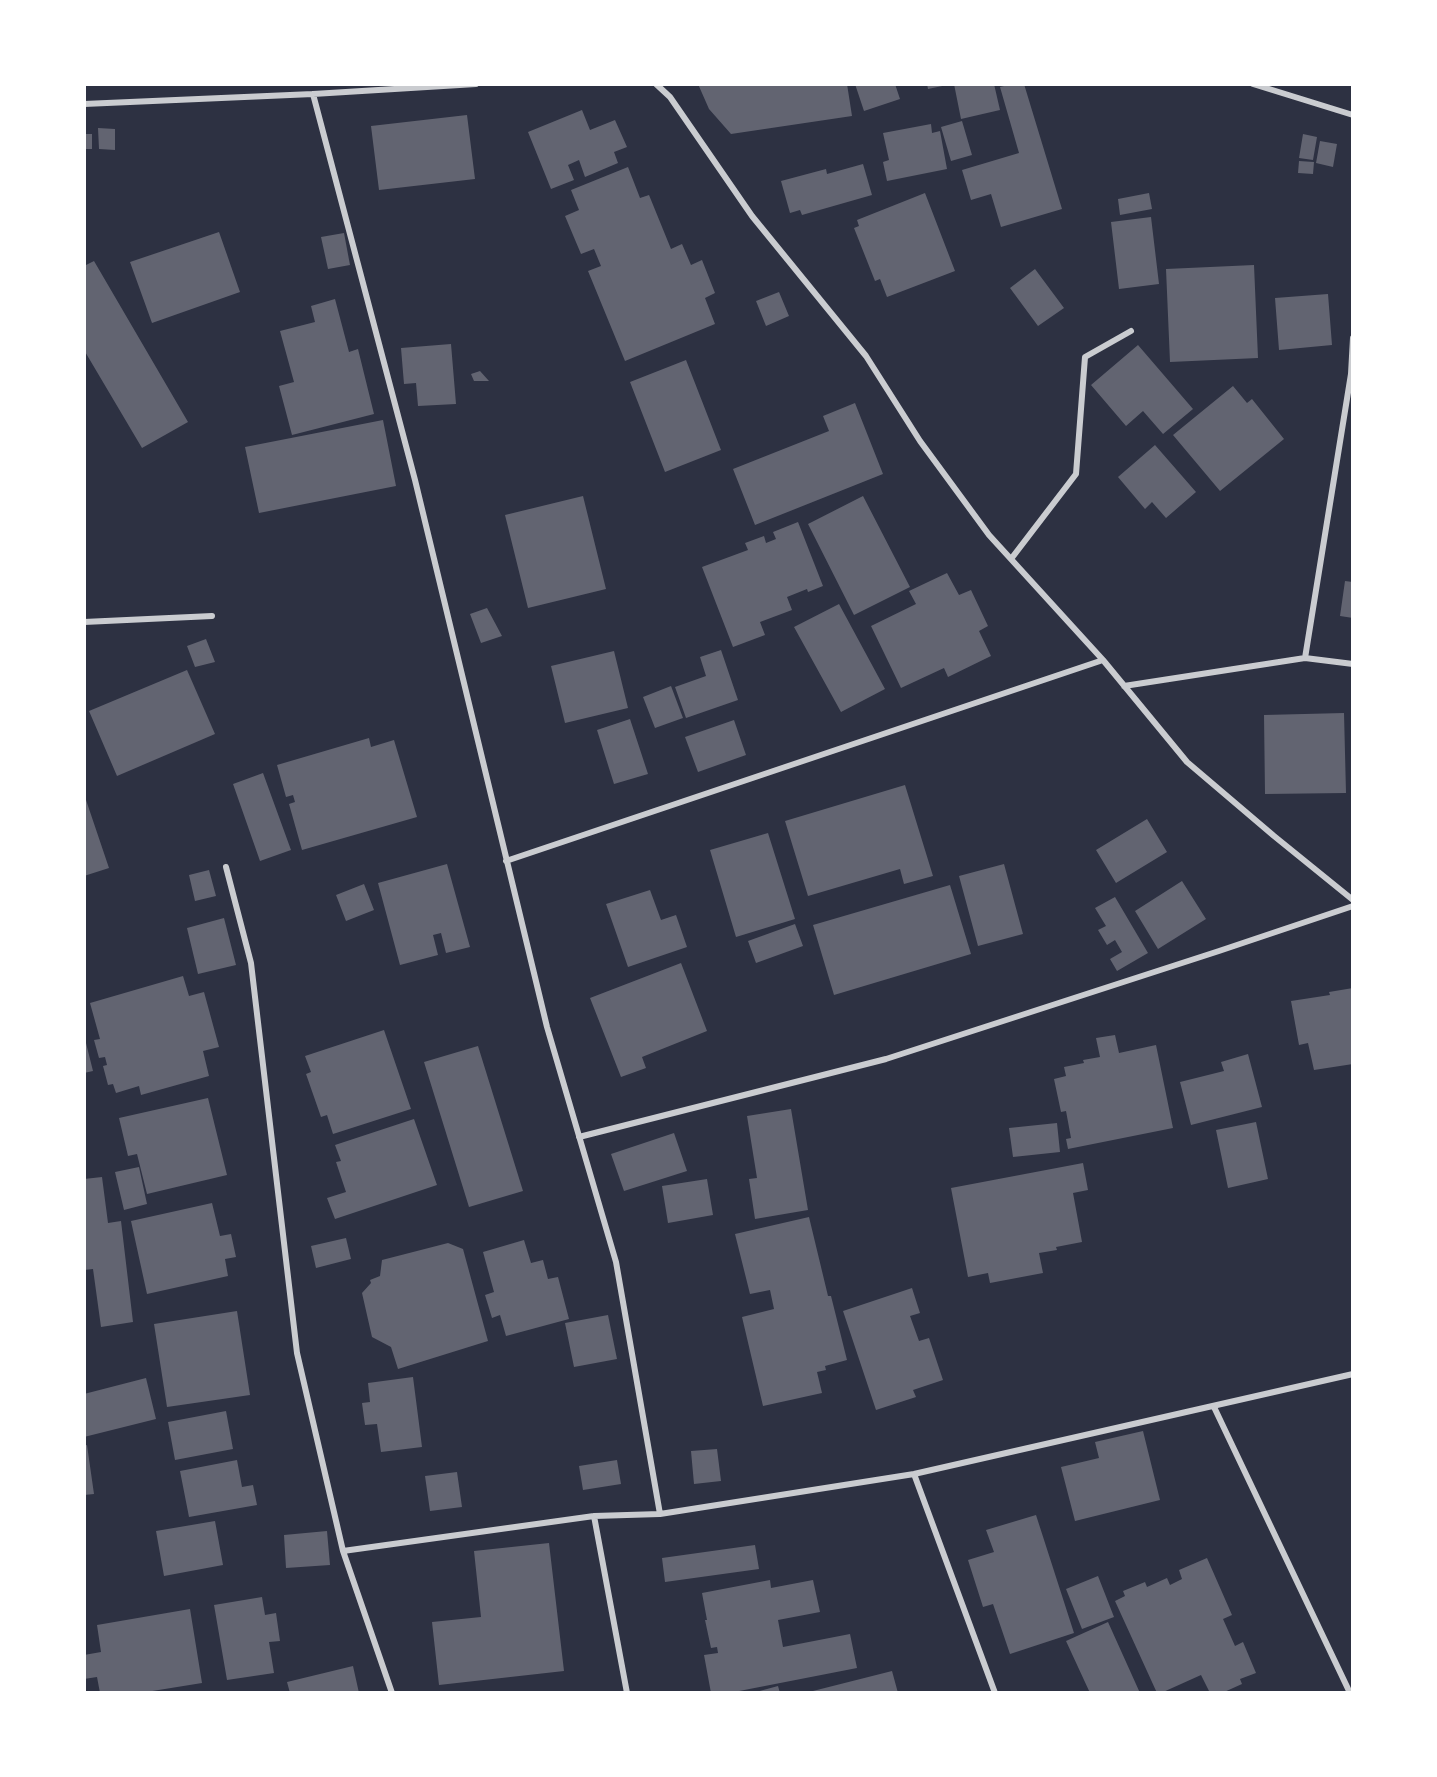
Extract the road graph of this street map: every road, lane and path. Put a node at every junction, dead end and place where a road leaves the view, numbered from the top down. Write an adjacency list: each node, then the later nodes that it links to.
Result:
1 (476, 84): 4 (street)
2 (656, 84): 9 (street)
3 (1252, 84): 6 (street)
4 (314, 94): 5 (street); 16 (street)
5 (84, 104)
6 (1353, 115)
7 (1131, 331): 9 (street)
8 (1353, 338): 12 (street)
9 (1011, 559): 13 (street)
10 (212, 616): 11 (street)
11 (84, 622)
12 (1305, 658): 14 (street); 15 (street)
13 (1103, 660): 15 (street); 16 (street)
14 (1353, 664)
15 (1124, 686): 18 (street)
16 (506, 861): 20 (street)
17 (226, 867): 26 (street)
18 (1353, 900)
19 (1353, 906): 20 (street)
20 (579, 1137): 24 (street)
21 (1353, 1374): 22 (street)
22 (1214, 1407): 23 (street); 30 (street)
23 (914, 1474): 24 (street); 29 (street)
24 (660, 1514): 25 (street)
25 (594, 1516): 26 (street); 28 (street)
26 (343, 1551): 27 (street)
27 (392, 1693)
28 (627, 1693)
29 (995, 1693)
30 (1350, 1693)

